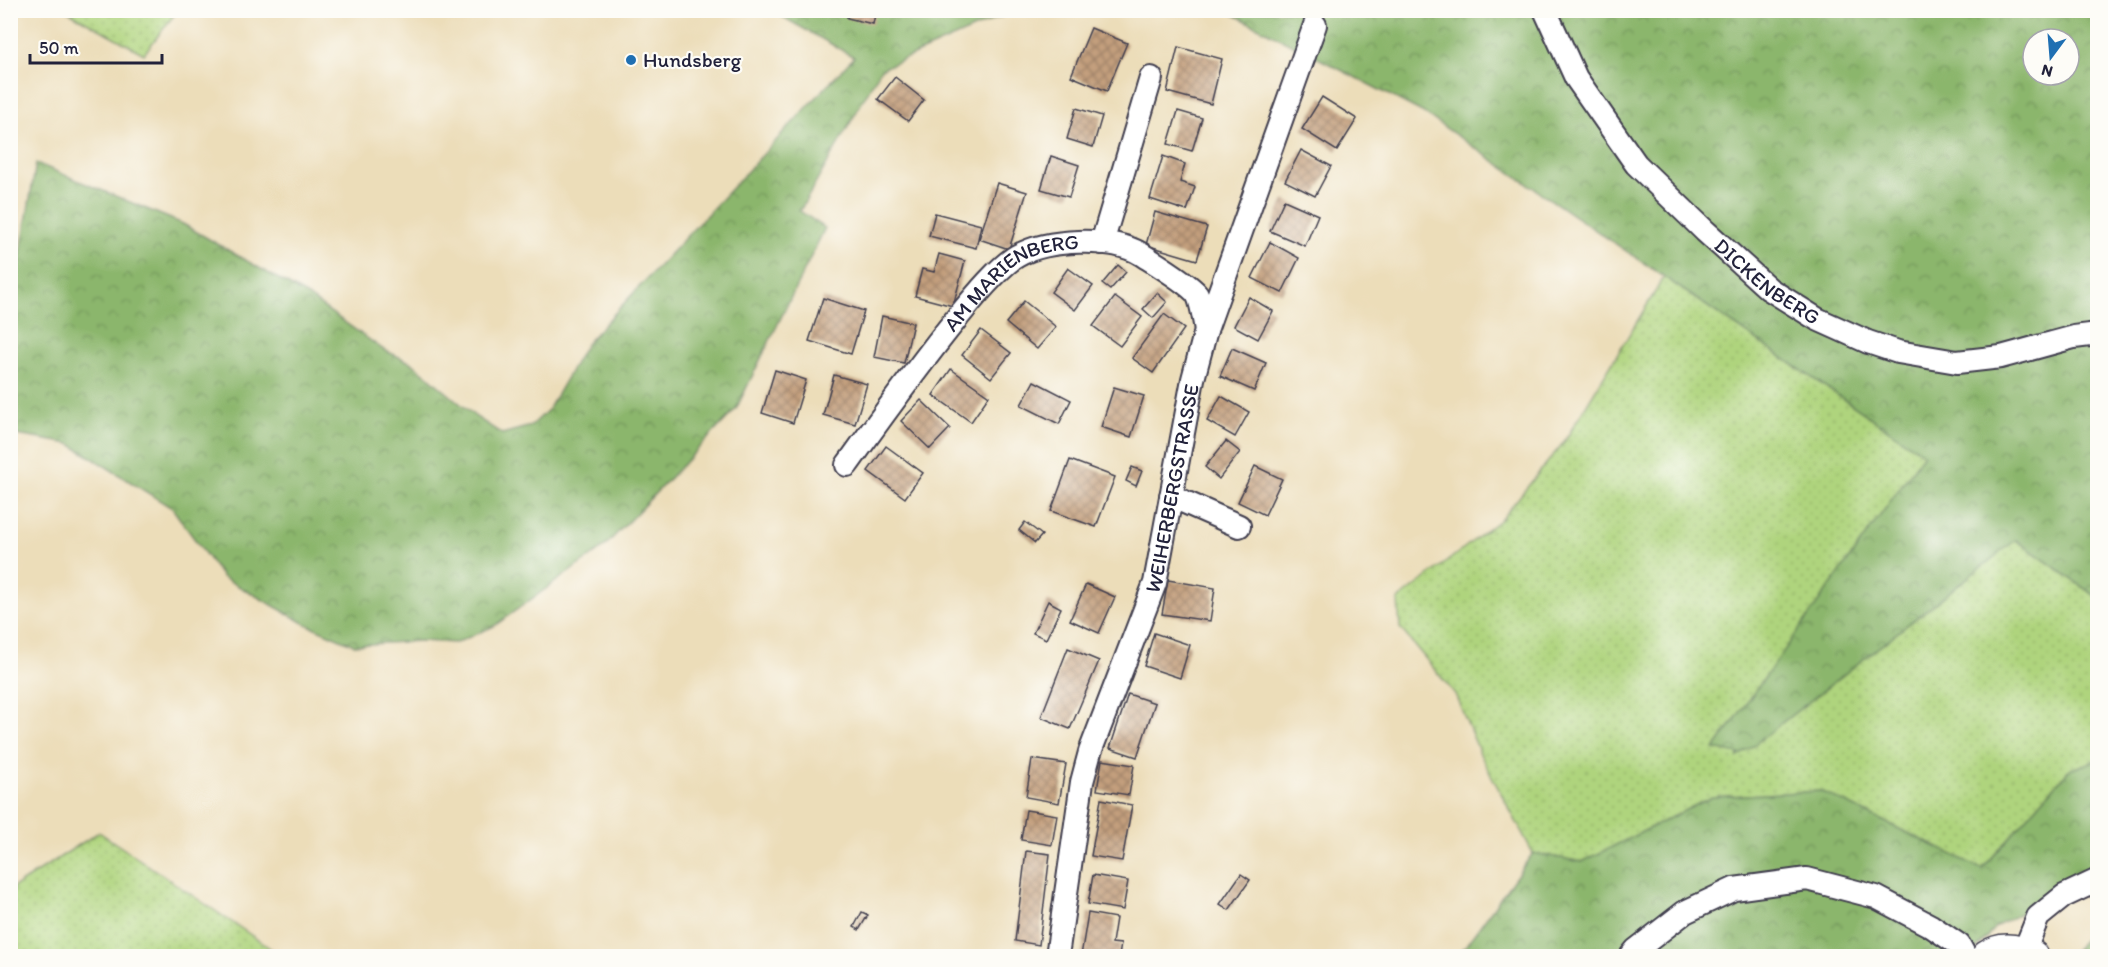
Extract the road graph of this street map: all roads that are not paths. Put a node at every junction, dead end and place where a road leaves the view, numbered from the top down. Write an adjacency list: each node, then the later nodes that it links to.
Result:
1 (1545, 10): 6 (street, DICKENBERG)
2 (1315, 25): 5 (street, WEIHERBERGSTRASSE)
3 (1151, 78): 4 (street)
4 (1102, 243): 5 (street, AM MARIENBERG); 7 (street, AM MARIENBERG)
5 (1206, 330): 8 (street, WEIHERBERGSTRASSE)
6 (2097, 334)
7 (847, 465)
8 (1171, 496): 9 (street); 12 (street, WEIHERBERGSTRASSE)
9 (1239, 526)
10 (2097, 880): 11 (street)
11 (2028, 954): 15 (main road)
12 (1057, 957)
13 (1631, 957): 14 (street)
14 (1965, 957)
15 (1987, 957)

